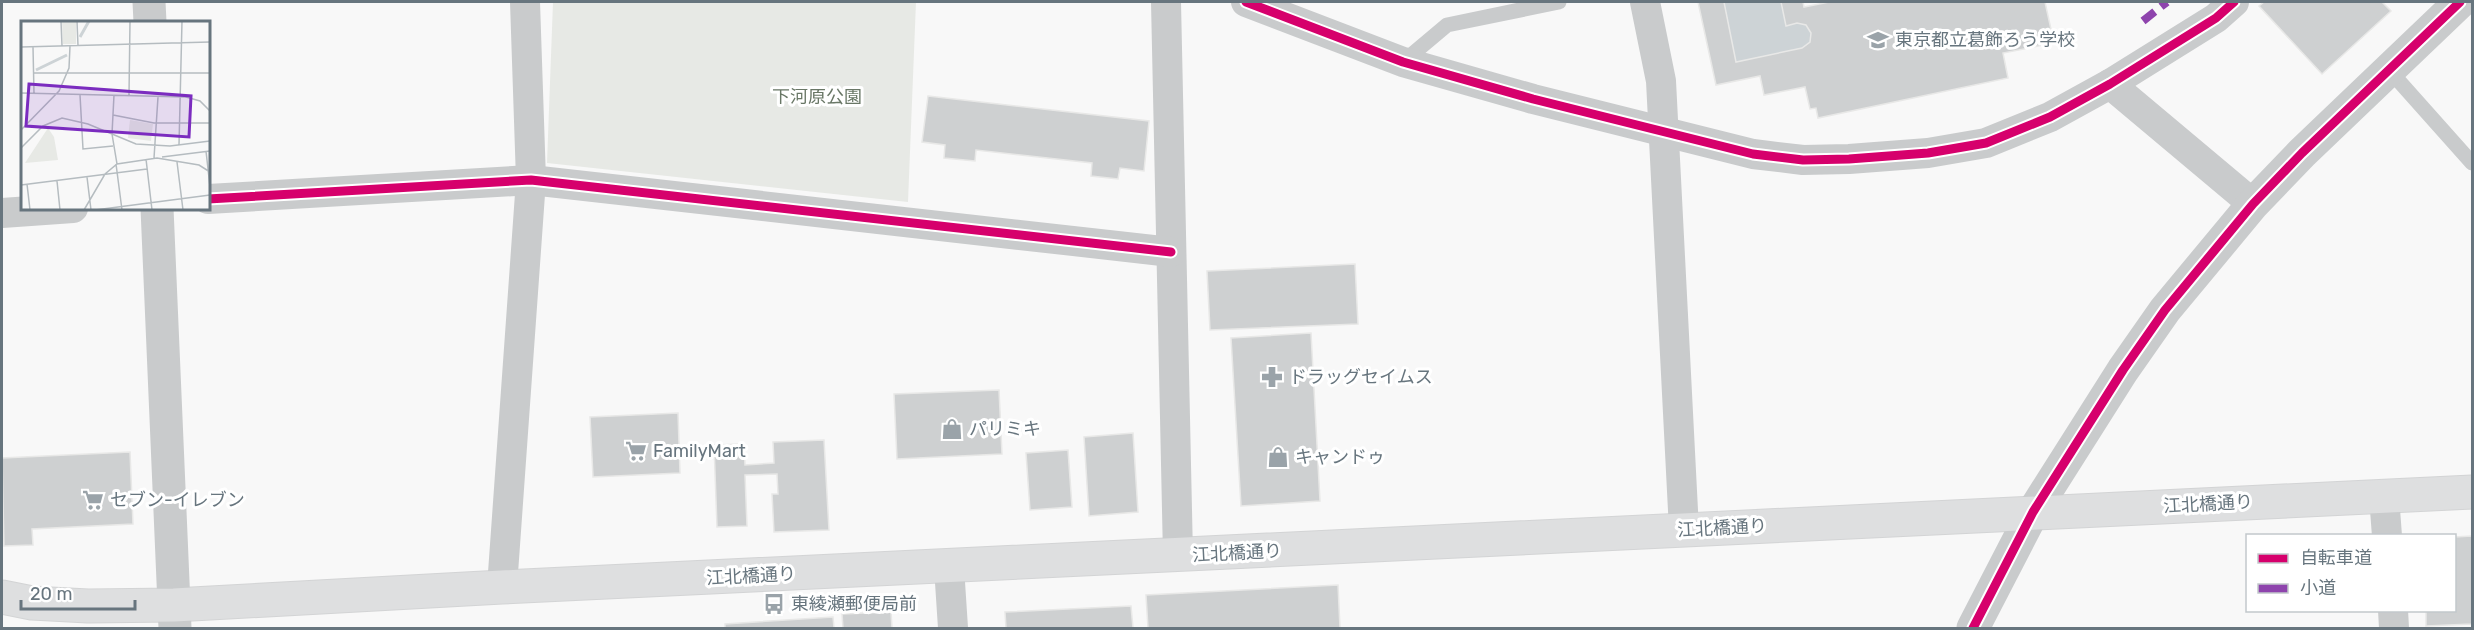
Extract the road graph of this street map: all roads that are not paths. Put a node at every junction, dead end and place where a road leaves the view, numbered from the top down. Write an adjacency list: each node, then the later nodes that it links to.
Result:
1 (149, 2): 9 (street)
2 (525, 2): 15 (street)
3 (1166, 2): 21 (street)
4 (1246, 2): 10 (street)
5 (1559, 2): 10 (lane)
6 (1645, 2): 13 (street)
7 (2234, 2): 12 (street)
8 (2460, 2): 11 (street)
9 (150, 21)
10 (1403, 62): 13 (street)
11 (2390, 71): 14 (lane); 17 (street)
12 (2110, 84): 13 (street); 17 (street)
13 (1664, 132): 25 (street)
14 (2472, 163)
15 (531, 180): 16 (street); 21 (street); 29 (street)
16 (210, 199)
17 (2253, 204): 24 (street)
18 (45, 210): 20 (street)
19 (157, 210): 32 (street)
20 (2, 213)
21 (1170, 252): 27 (street)
22 (2472, 492): 23 (main road, 江北橋通り)
23 (2384, 496): 24 (main road, 江北橋通り); 26 (street)
24 (2033, 512): 25 (main road, 江北橋通り); 34 (street)
25 (1684, 530): 27 (main road, 江北橋通り)
26 (2387, 534)
27 (1178, 556): 28 (main road, 江北橋通り)
28 (949, 567): 29 (main road, 江北橋通り); 33 (street)
29 (502, 587): 32 (main road, 江北橋通り)
30 (2, 597): 32 (main road, 江北橋通り)
31 (2393, 612): 35 (street)
32 (174, 617)
33 (953, 628)
34 (1973, 628)
35 (2394, 628)

